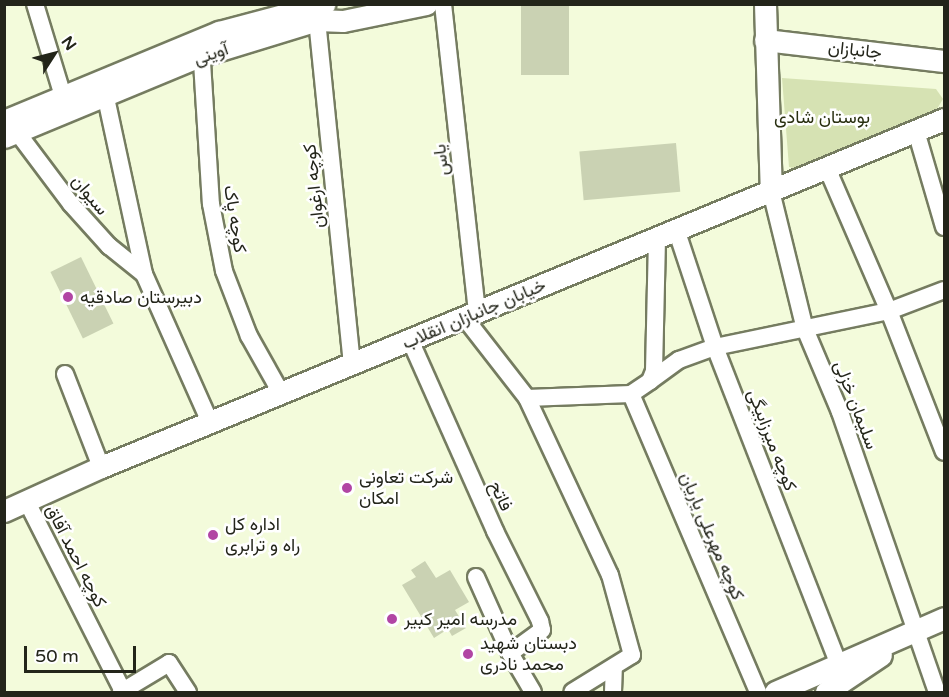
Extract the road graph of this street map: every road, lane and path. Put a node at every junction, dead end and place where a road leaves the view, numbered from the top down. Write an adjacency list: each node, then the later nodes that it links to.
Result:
1 (34, 4): 9 (street)
2 (426, 4): 5 (street, آوینی)
3 (443, 4): 21 (street, یاس)
4 (765, 4): 6 (street)
5 (321, 9): 7 (street, آوینی); 25 (street, کوچه ارغوان)
6 (765, 40): 8 (street, جانبازان); 15 (street)
7 (201, 47): 9 (street, آوینی); 10 (street, آوینی); 28 (street, کوچه پاک)
8 (945, 61)
9 (63, 96): 10 (street); 12 (street, آوینی)
10 (106, 98): 12 (street, آوینی); 18 (street)
11 (945, 119): 13 (street, خیابان جانبازان انقلاب)
12 (9, 130): 18 (street, سیوان)
13 (916, 131): 14 (street, خیابان جانبازان انقلاب); 16 (street)
14 (827, 168): 15 (street, خیابان جانبازان انقلاب); 20 (street)
15 (771, 191): 17 (street, خیابان جانبازان انقلاب); 22 (street, سلیمان خزلی)
16 (945, 227)
17 (666, 233): 21 (street, خیابان جانبازان انقلاب); 24 (street, کوچه میرزابیگی); 27 (street)
18 (144, 274): 31 (street)
19 (945, 291): 20 (street)
20 (889, 311): 22 (street); 32 (street)
21 (471, 315): 23 (street, خیابان جانبازان انقلاب); 30 (street)
22 (805, 329): 24 (street); 38 (street, سلیمان خزلی)
23 (411, 342): 25 (street, خیابان جانبازان انقلاب); 39 (street, فاتح)
24 (715, 347): 27 (street); 40 (street, کوچه میرزابیگی)
25 (352, 364): 28 (street, خیابان جانبازان انقلاب)
26 (64, 374): 33 (street)
27 (650, 381): 29 (street)
28 (281, 393): 31 (street, خیابان جانبازان انقلاب)
29 (631, 394): 30 (street); 47 (street, کوچه مهرعلی یاریان)
30 (526, 399): 41 (street)
31 (210, 422): 33 (street, خیابان جانبازان انقلاب)
32 (945, 452)
33 (101, 467): 34 (street, خیابان جانبازان انقلاب)
34 (27, 502): 35 (street, خیابان جانبازان انقلاب); 42 (street, کوچه احمد آفاق)
35 (4, 511)
36 (476, 577): 39 (street)
37 (945, 618): 38 (street)
38 (916, 630): 40 (street); 49 (street); 50 (street, سلیمان خزلی)
39 (510, 653): 44 (street)
40 (838, 663): 48 (street)
41 (614, 667): 45 (street); 46 (street)
42 (122, 692): 43 (street)
43 (189, 693)
44 (533, 693)
45 (572, 693)
46 (613, 693)
47 (758, 693)
48 (776, 693)
49 (826, 693)
50 (937, 693)

